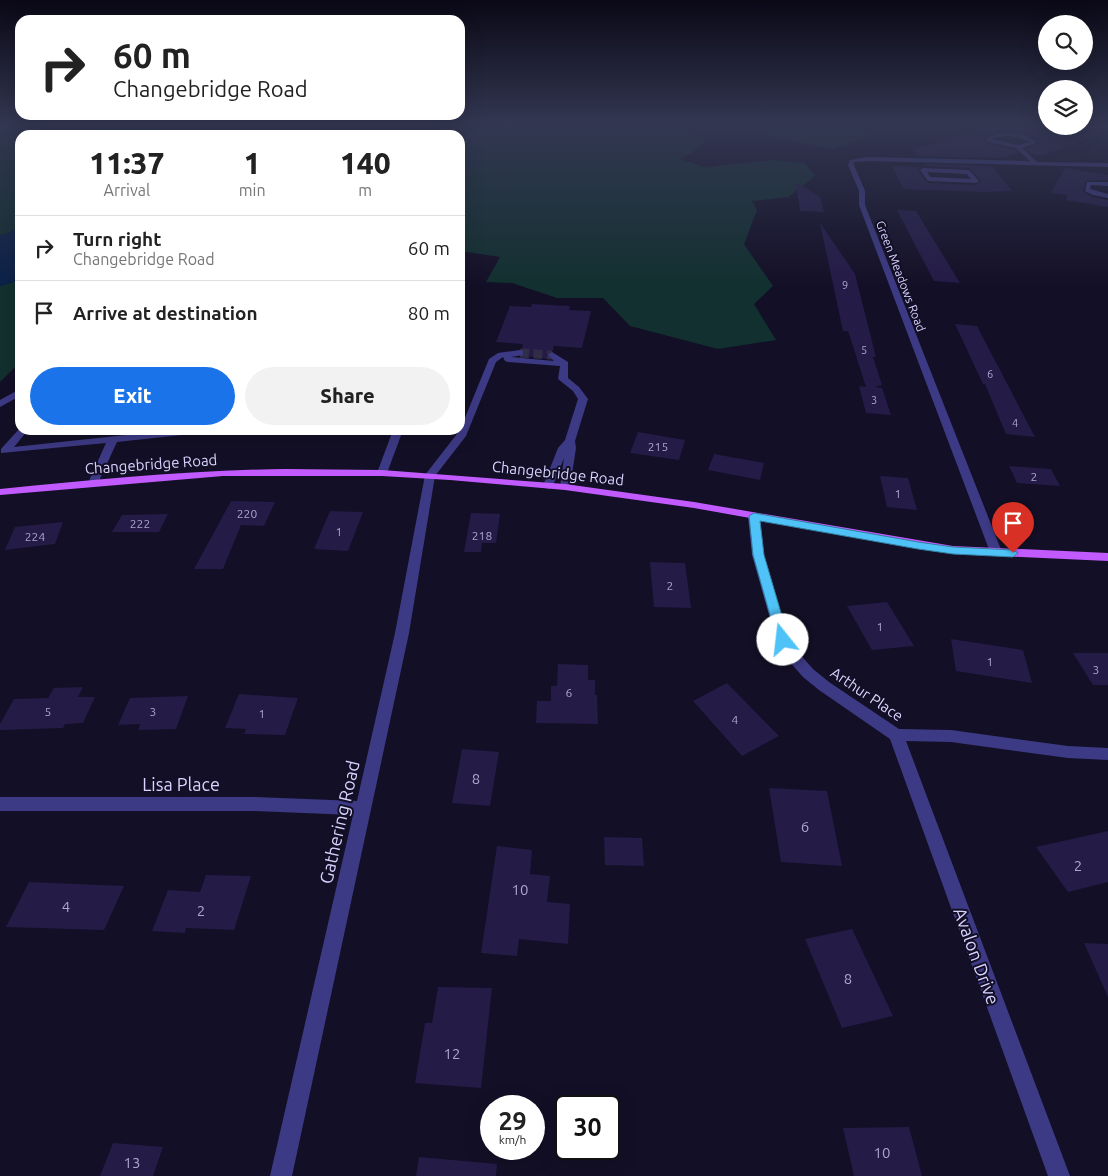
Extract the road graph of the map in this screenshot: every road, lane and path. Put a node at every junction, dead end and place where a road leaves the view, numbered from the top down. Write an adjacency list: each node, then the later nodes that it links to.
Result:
1 (856, 177): 26 (street, Green Meadows Road)
2 (927, 177): 3 (street)
3 (973, 177)
4 (1108, 184): 5 (street)
5 (1108, 196)
6 (520, 353): 8 (street)
7 (552, 355): 9 (street)
8 (492, 361): 9 (street); 12 (street)
9 (565, 364): 18 (street)
10 (15, 395): 11 (street)
11 (0, 404)
12 (465, 426)
13 (19, 435): 17 (street)
14 (163, 435): 17 (street)
15 (396, 435): 19 (street)
16 (461, 435): 20 (street)
17 (113, 439): 21 (street)
18 (570, 441): 22 (street); 23 (street)
19 (382, 473): 20 (main road, Changebridge Road); 21 (main road, Changebridge Road)
20 (430, 475): 22 (main road, Changebridge Road); 31 (street, Gathering Road)
21 (93, 483): 24 (main road, Changebridge Road)
22 (548, 486): 23 (main road, Changebridge Road)
23 (565, 487): 25 (main road, Changebridge Road)
24 (0, 492)
25 (754, 516): 26 (main road, Changebridge Road); 28 (street, Arthur Place)
26 (996, 552): 27 (main road, Changebridge Road)
27 (1108, 557)
28 (896, 735): 29 (street, Arthur Place); 33 (street, Avalon Drive)
29 (1108, 754)
30 (0, 804): 31 (street, Lisa Place)
31 (362, 808): 32 (street, Gathering Road)
32 (281, 1176)
33 (1059, 1176)

